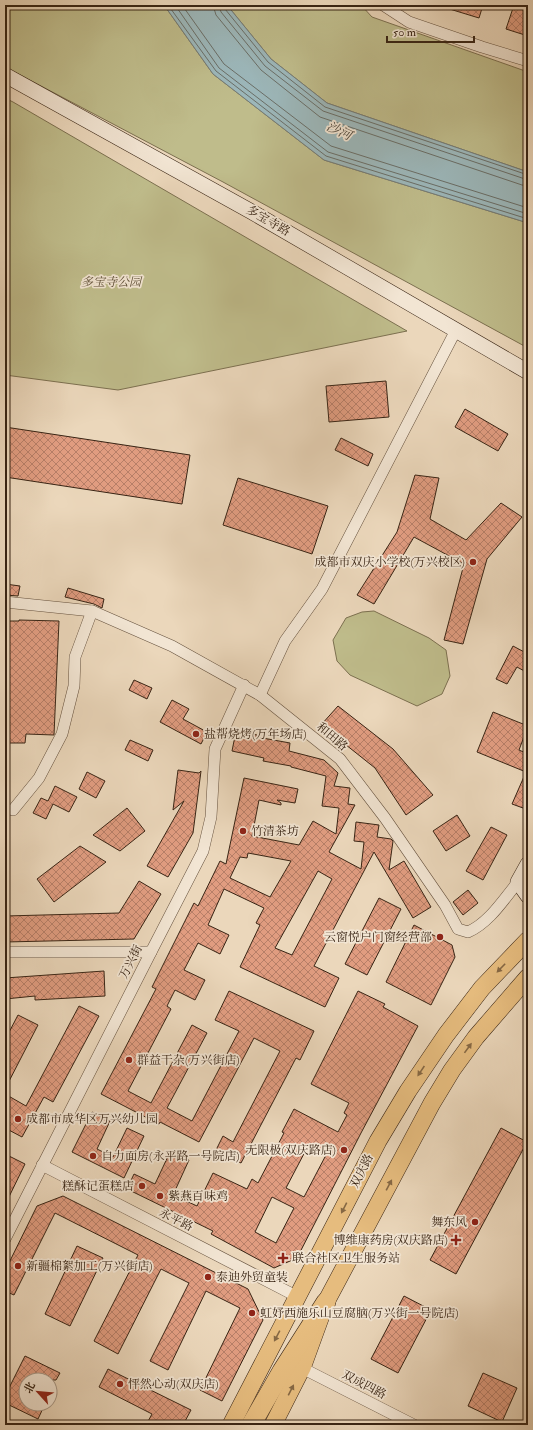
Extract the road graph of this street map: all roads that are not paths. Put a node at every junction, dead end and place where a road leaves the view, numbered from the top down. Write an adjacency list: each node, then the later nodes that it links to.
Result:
1 (382, 5): 2 (street)
2 (528, 61)
3 (5, 75): 4 (street, 多宝寺路)
4 (456, 330): 5 (street, 多宝寺路); 9 (street)
5 (528, 372)
6 (5, 602): 7 (street, 和田路)
7 (92, 611): 8 (street, 和田路); 10 (street)
8 (244, 685): 9 (street, 和田路); 16 (street, 万兴街)
9 (260, 695): 12 (street, 和田路)
10 (13, 810)
11 (528, 864): 12 (street)
12 (518, 882): 13 (street)
13 (528, 896)
14 (528, 940): 20 (main road, 双庆路, one-way to 20)
15 (5, 952): 16 (street)
16 (150, 952): 18 (street, 万兴街)
17 (528, 977): 21 (main road, one-way to 17)
18 (42, 1166): 19 (street, 万兴街); 20 (street, 永平路)
19 (5, 1239)
20 (298, 1297): 24 (main road, 双庆路, one-way to 24)
21 (326, 1302): 22 (main road); 23 (highway)
22 (302, 1368): 25 (main road, one-way to 22); 26 (street, 双成四路)
23 (254, 1418)
24 (231, 1425)
25 (273, 1425)
26 (414, 1425)

